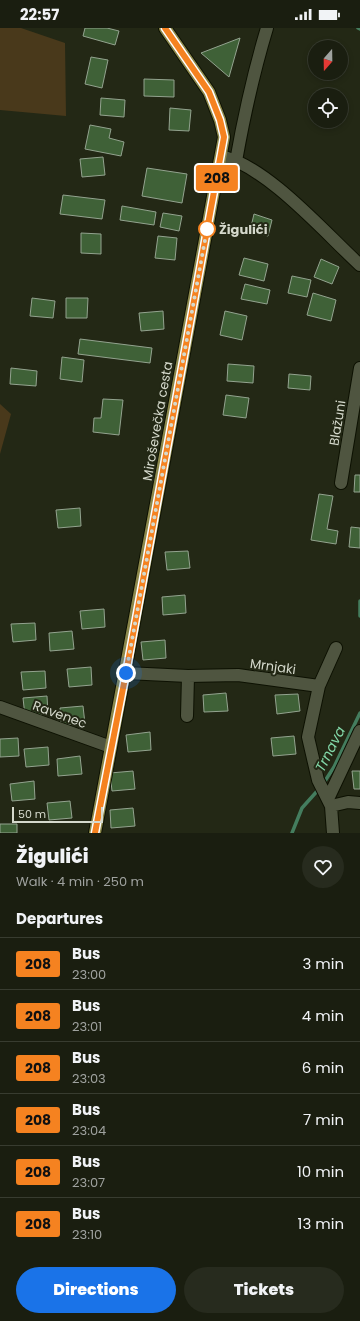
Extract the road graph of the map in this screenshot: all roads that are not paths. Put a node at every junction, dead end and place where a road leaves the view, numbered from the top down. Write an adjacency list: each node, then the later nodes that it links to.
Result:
1 (165, 28): 3 (main road, Miroševečka cesta)
2 (267, 28): 4 (street)
3 (221, 156): 4 (street); 9 (main road, Miroševečka cesta)
4 (236, 161): 5 (street)
5 (360, 265)
6 (360, 368): 7 (street, Blažuni)
7 (342, 483)
8 (336, 648): 11 (street)
9 (126, 673): 10 (street, Mrnjaki); 15 (main road, Miroševečka cesta)
10 (188, 676): 11 (street, Mrnjaki); 13 (street)
11 (320, 686): 16 (street)
12 (0, 707): 15 (street, Ravenec)
13 (187, 716)
14 (360, 731): 16 (street)
15 (111, 747): 18 (main road, Miroševečka cesta)
16 (328, 799): 17 (street); 19 (street)
17 (360, 803)
18 (95, 833)
19 (333, 833)

